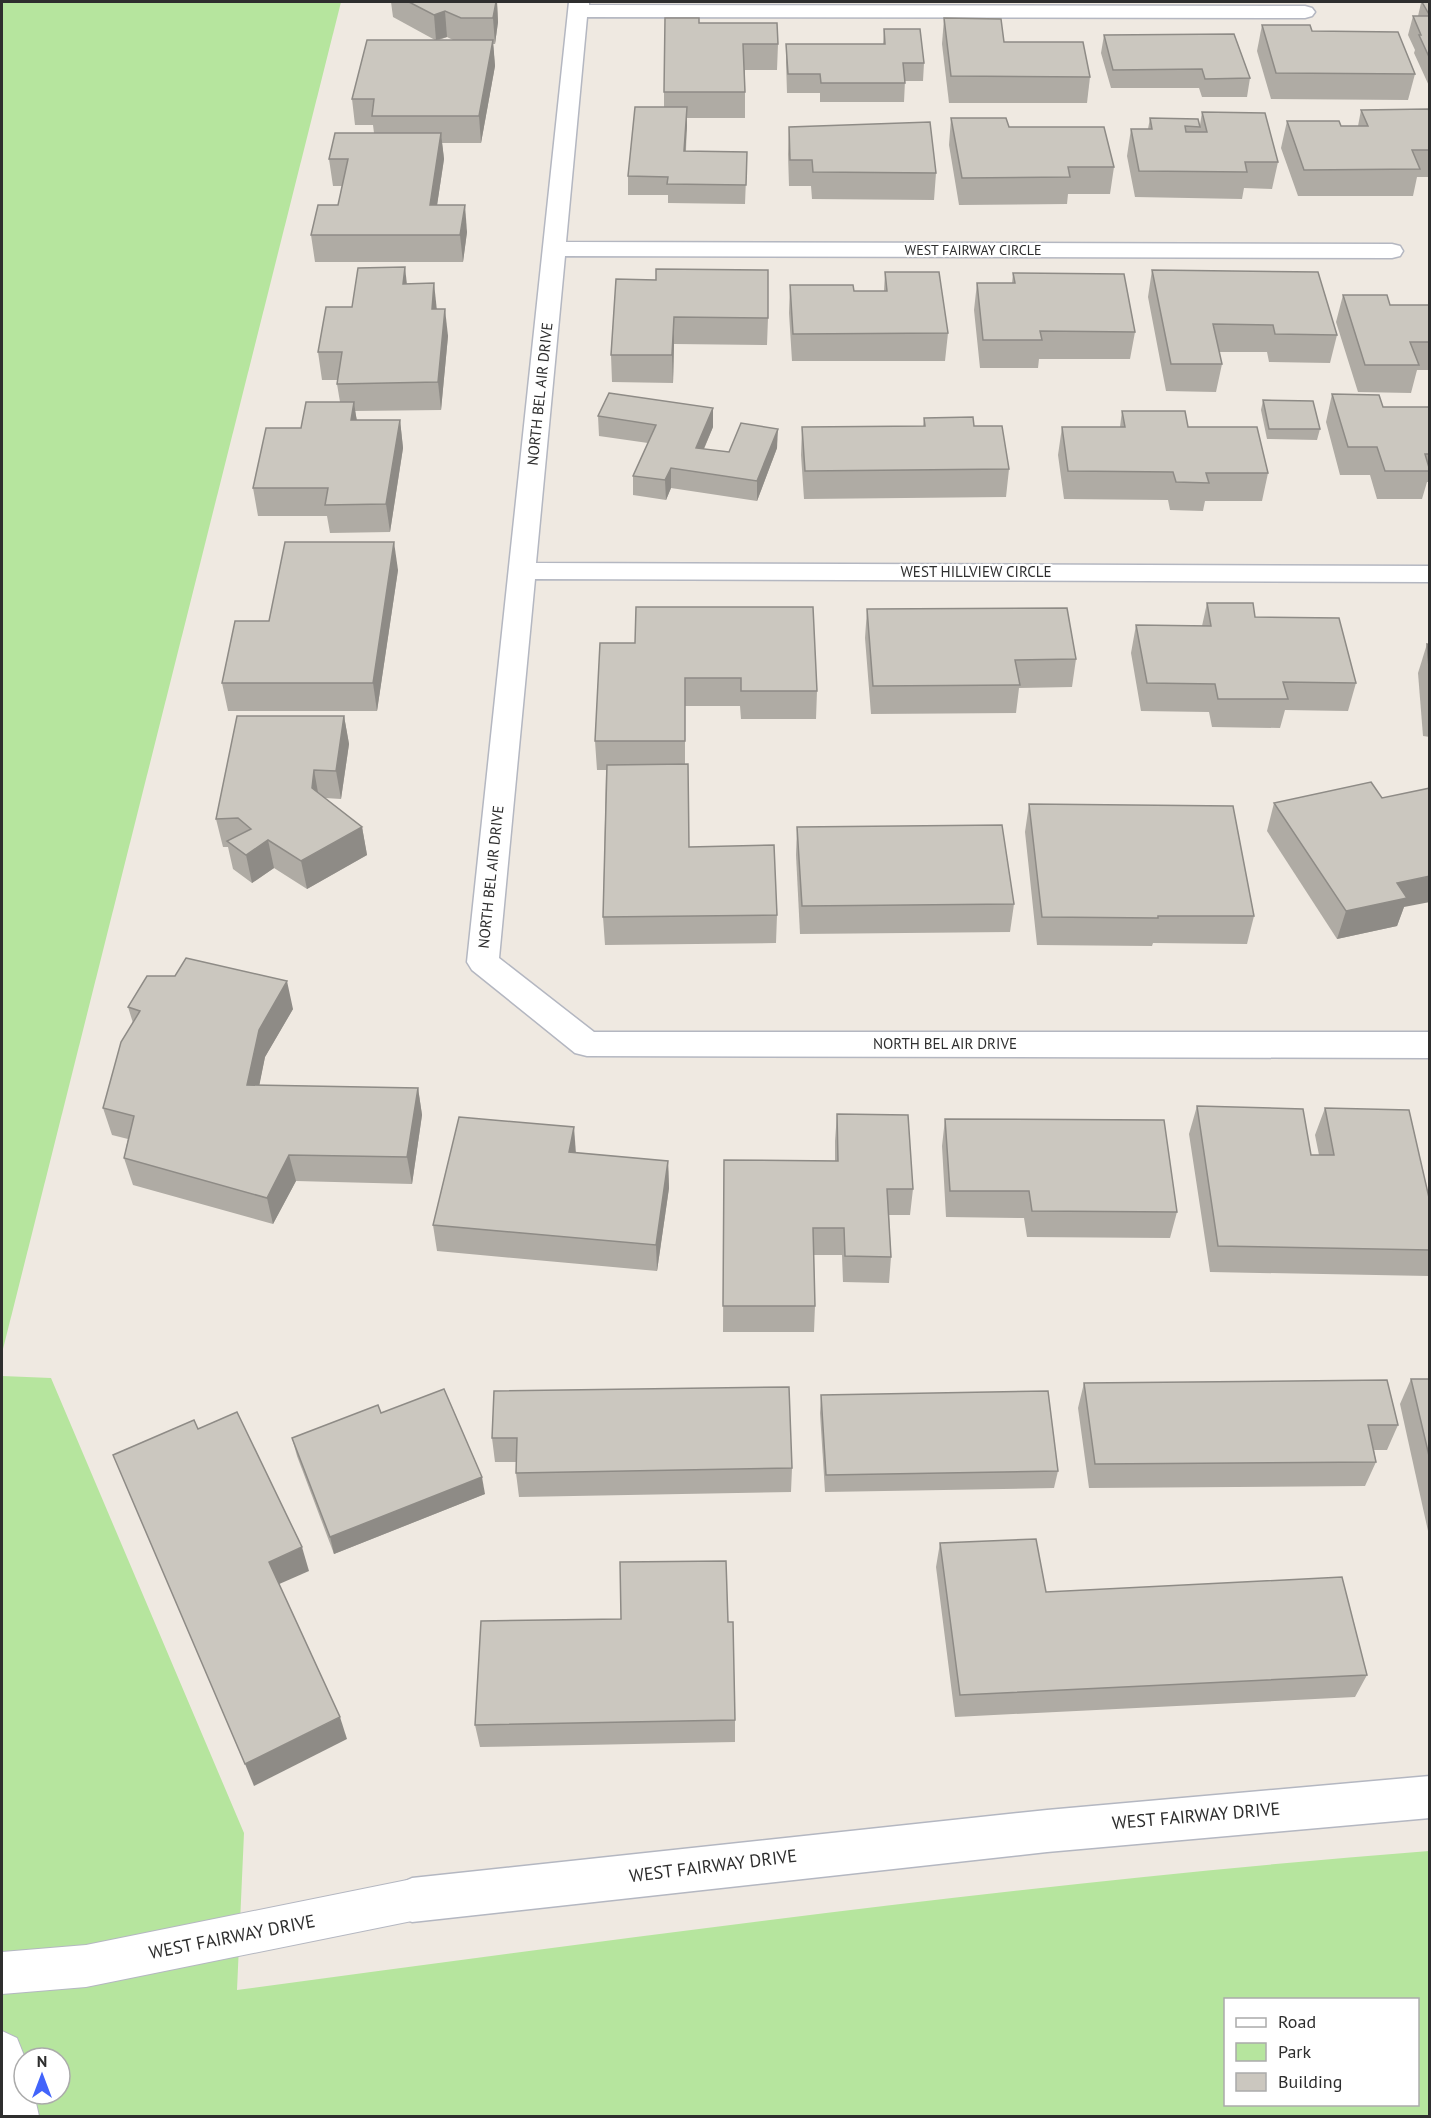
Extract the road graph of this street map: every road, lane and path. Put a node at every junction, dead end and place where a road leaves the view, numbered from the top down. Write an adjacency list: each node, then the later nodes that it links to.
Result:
1 (579, 6): 2 (street); 3 (street, NORTH BEL AIR DRIVE)
2 (1305, 12)
3 (554, 249): 4 (street, WEST FAIRWAY CIRCLE); 5 (street, NORTH BEL AIR DRIVE)
4 (1392, 251)
5 (522, 571): 6 (street, WEST HILLVIEW CIRCLE); 7 (street, NORTH BEL AIR DRIVE)
6 (1430, 574)
7 (1430, 1045)
8 (1430, 1797): 9 (street, WEST FAIRWAY DRIVE)
9 (412, 1900): 10 (lane, WEST FAIRWAY DRIVE)
10 (2, 1973)
11 (2, 2054): 12 (lane)
12 (17, 2116)

